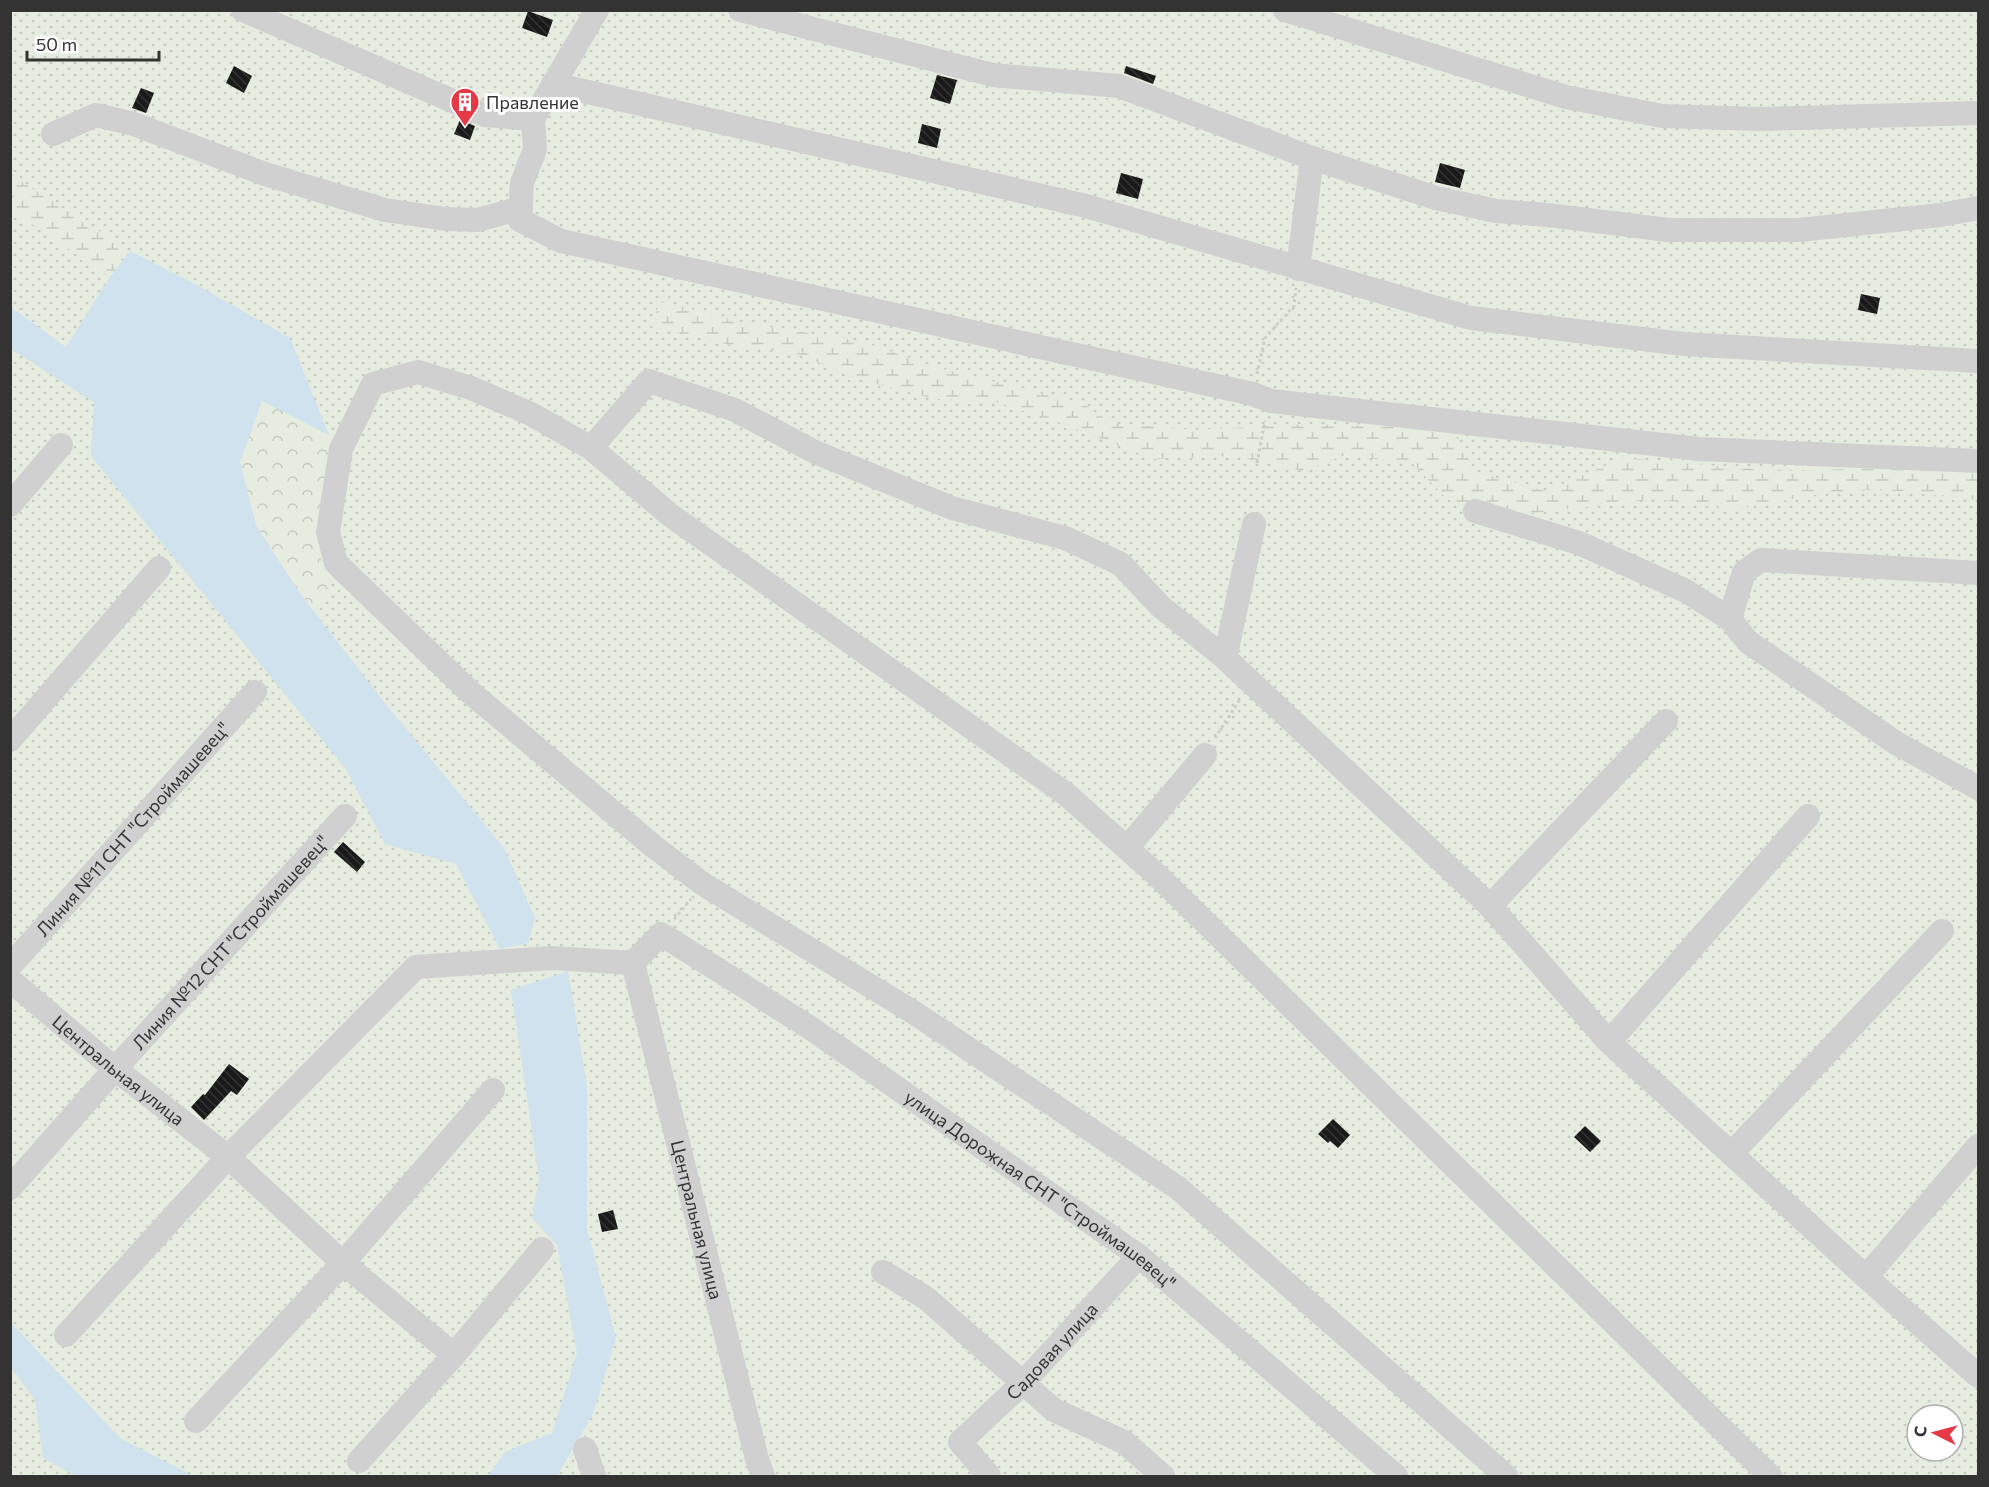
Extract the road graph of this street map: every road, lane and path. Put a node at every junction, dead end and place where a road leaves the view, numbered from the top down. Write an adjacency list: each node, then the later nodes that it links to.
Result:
1 (243, 10): 7 (street)
2 (597, 10): 5 (street)
3 (740, 10): 9 (street)
4 (1285, 10): 6 (street)
5 (553, 84): 7 (street); 12 (street)
6 (1978, 113)
7 (533, 119): 10 (street)
8 (53, 134): 10 (street)
9 (1312, 158): 11 (street); 12 (street)
10 (521, 208): 14 (street)
11 (1978, 208)
12 (1298, 268): 13 (street); 14 (path)
13 (1978, 361)
14 (1253, 394): 18 (street)
15 (1264, 422): 19 (path)
16 (60, 445): 20 (street)
17 (591, 448): 26 (street); 35 (street); 36 (street)
18 (1978, 461)
19 (1257, 463)
20 (10, 505)
21 (1475, 511): 25 (street)
22 (1254, 524): 26 (street)
23 (159, 568): 30 (street)
24 (1978, 573): 25 (street)
25 (1730, 619): 32 (street)
26 (1225, 658): 27 (street)
27 (1251, 682): 31 (path); 37 (street)
28 (255, 692): 41 (street, Линия №11 СНТ "Строймашевец")
29 (1666, 721): 37 (street)
30 (10, 740)
31 (1205, 755): 35 (street)
32 (1978, 788)
33 (345, 816): 44 (street, Линия №12 СНТ "Строймашевец")
34 (1808, 816): 43 (street)
35 (1127, 848): 68 (street)
36 (704, 884): 39 (path); 67 (street)
37 (1490, 906): 43 (street)
38 (1942, 931): 47 (street)
39 (661, 934): 40 (street); 51 (street, улица Дорожная СНТ "Строймашевец")
40 (633, 963): 48 (street); 63 (street, Центральная улица)
41 (10, 966)
42 (10, 980): 44 (street, Центральная улица)
43 (1609, 1042): 47 (street)
44 (115, 1069): 48 (street, Центральная улица); 49 (street, Линия №12 СНТ "Строймашевец")
45 (493, 1090): 52 (street)
46 (1978, 1146): 54 (street)
47 (1731, 1154): 54 (street)
48 (228, 1157): 52 (street, Центральная улица); 55 (street)
49 (10, 1188)
50 (542, 1249): 56 (street)
51 (1139, 1256): 58 (street, Садовая улица); 66 (street, улица Дорожная СНТ "Строймашевец")
52 (343, 1263): 56 (street, Центральная улица); 59 (street)
53 (883, 1272): 58 (street)
54 (1866, 1276): 57 (street)
55 (66, 1335)
56 (454, 1355): 61 (street)
57 (1978, 1376)
58 (1023, 1383): 64 (street, Садовая улица); 65 (street)
59 (196, 1420)
60 (585, 1449): 62 (street)
61 (359, 1461)
62 (594, 1476)
63 (764, 1476)
64 (989, 1476)
65 (1163, 1476)
66 (1396, 1476)
67 (1506, 1476)
68 (1770, 1476)

